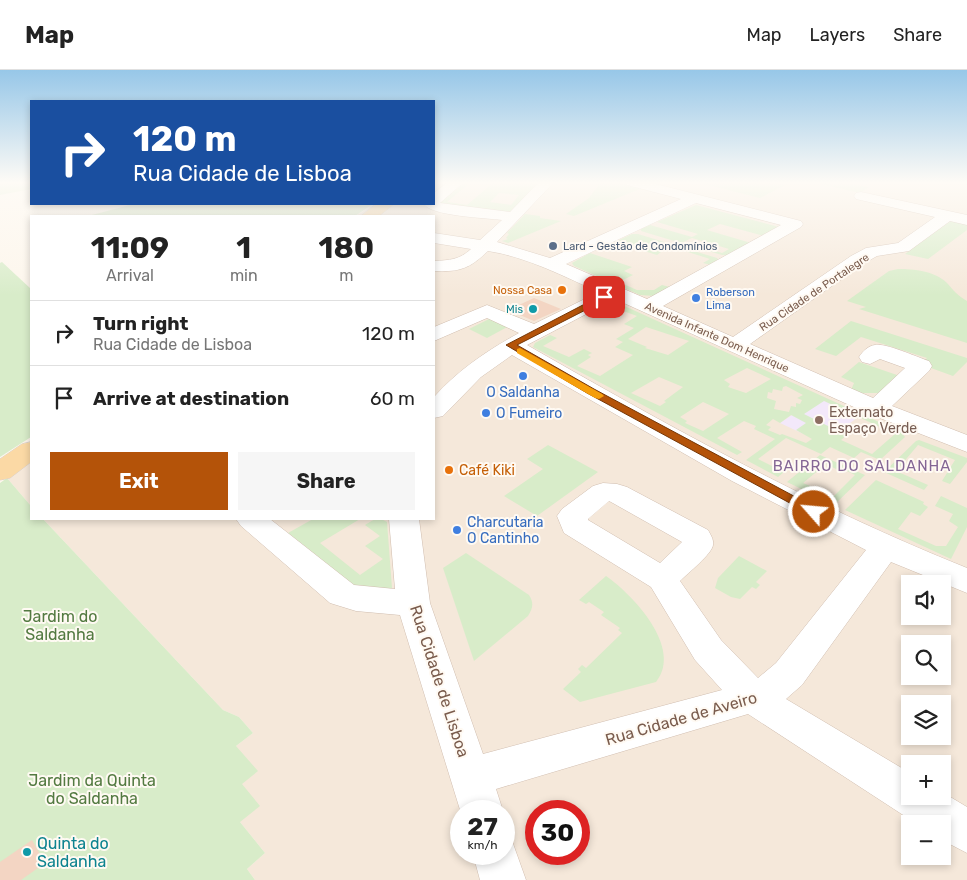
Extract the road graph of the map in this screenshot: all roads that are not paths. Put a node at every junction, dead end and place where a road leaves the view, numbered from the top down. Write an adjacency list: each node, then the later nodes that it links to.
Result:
1 (511, 220): 6 (street)
2 (647, 220): 7 (street)
3 (779, 220): 10 (street)
4 (941, 220): 14 (street, Rua Cidade de Portalegre)
5 (435, 238): 6 (street, Avenida Infante Dom Henrique)
6 (486, 245): 7 (street, Avenida Infante Dom Henrique); 8 (street)
7 (551, 264): 9 (street, Avenida Infante Dom Henrique)
8 (435, 266)
9 (614, 292): 10 (street, Avenida Infante Dom Henrique); 11 (street)
10 (648, 306): 14 (street, Avenida Infante Dom Henrique)
11 (535, 332): 12 (street); 13 (street)
12 (435, 335)
13 (511, 345): 16 (street); 24 (street)
14 (735, 345): 18 (street, Avenida Infante Dom Henrique)
15 (870, 357): 18 (street)
16 (441, 388): 17 (street)
17 (435, 408)
18 (876, 408): 19 (street, Avenida Infante Dom Henrique)
19 (967, 444)
20 (30, 451): 21 (main road)
21 (2, 470)
22 (253, 520): 27 (street)
23 (404, 520): 27 (street, Rua Cidade de Lisboa)
24 (885, 547): 26 (street); 28 (street, Rua Cidade de Aveiro)
25 (662, 579): 28 (street)
26 (967, 581)
27 (413, 603): 30 (street, Rua Cidade de Lisboa)
28 (753, 698): 29 (street); 30 (street, Rua Cidade de Aveiro)
29 (901, 790)
30 (477, 794)
31 (924, 805): 32 (street)
32 (967, 832)
33 (498, 865): 34 (street)
34 (503, 880)

